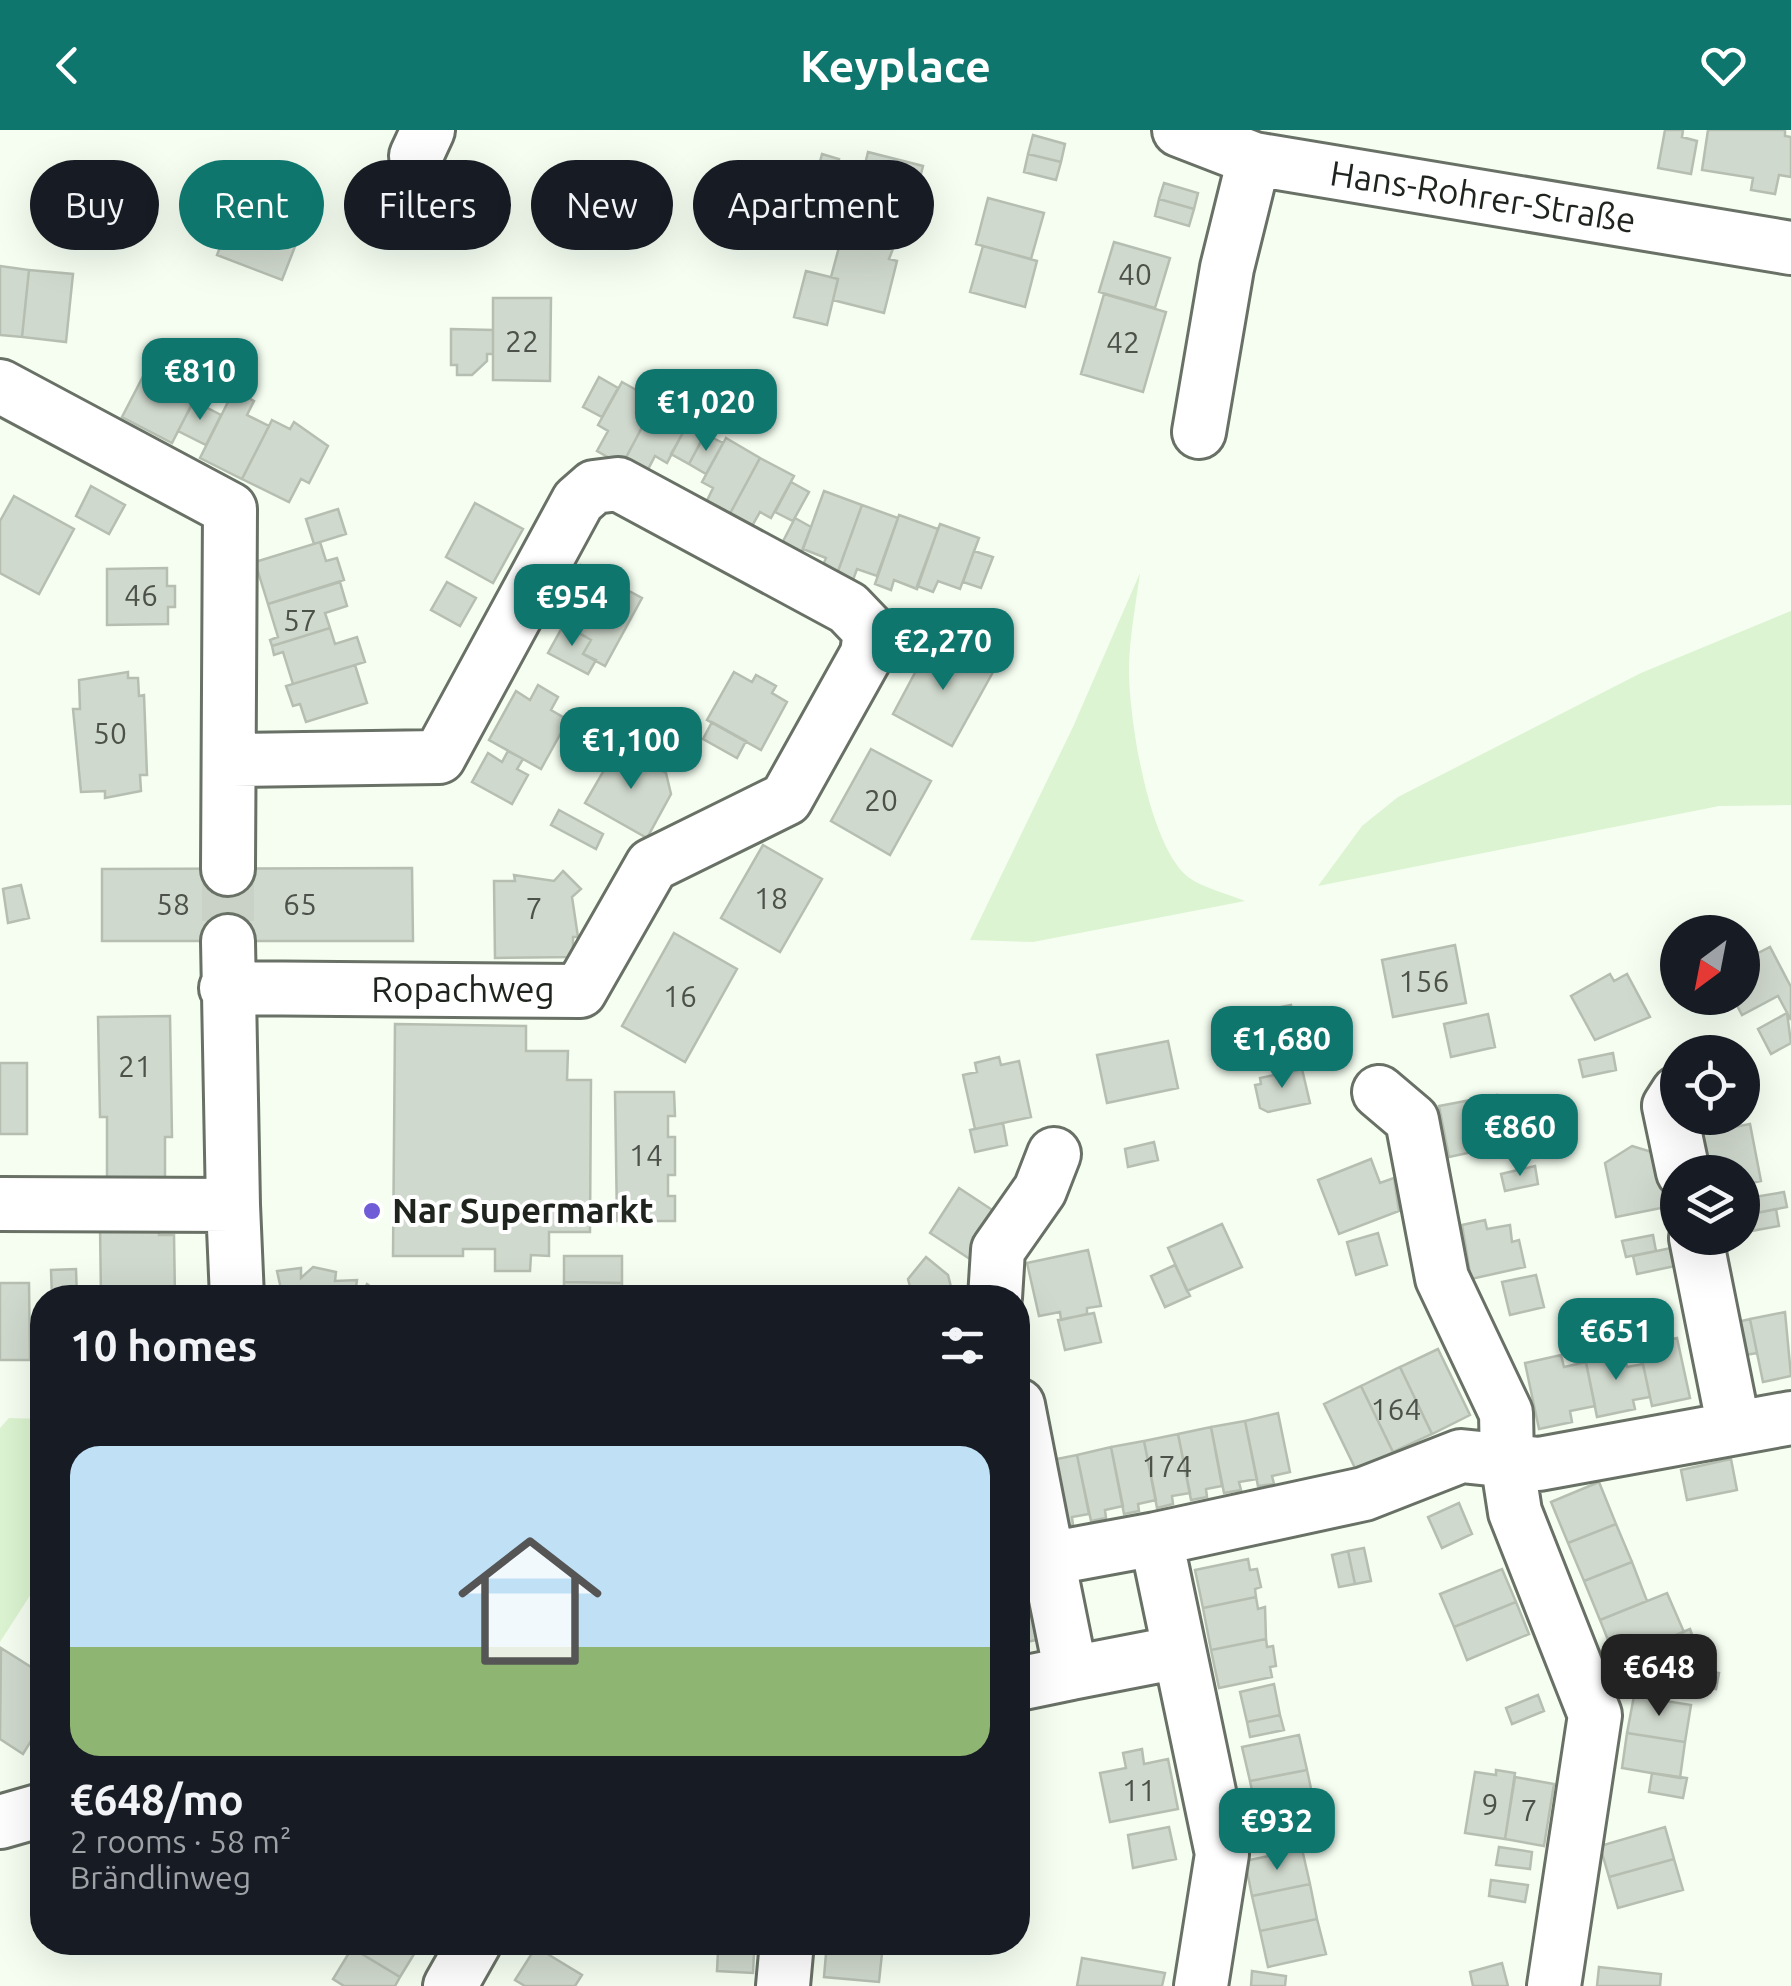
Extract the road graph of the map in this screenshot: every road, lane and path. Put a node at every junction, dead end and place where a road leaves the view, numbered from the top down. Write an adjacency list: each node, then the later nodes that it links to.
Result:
1 (1179, 130): 2 (street, Hans-Rohrer-Straße)
2 (1254, 159): 3 (street, Hans-Rohrer-Straße); 5 (street)
3 (1791, 248)
4 (0, 386): 6 (street)
5 (1199, 432)
6 (232, 760): 7 (street); 11 (street, Ropachweg)
7 (228, 869)
8 (1379, 1092): 17 (street)
9 (1054, 1154): 14 (street)
10 (0, 1204): 11 (street)
11 (233, 1204): 13 (street)
12 (1699, 1255): 16 (street)
13 (236, 1285)
14 (996, 1285)
15 (1791, 1418): 16 (street)
16 (1734, 1428): 17 (street)
17 (1506, 1460): 19 (street); 31 (street)
18 (1030, 1467): 20 (street)
19 (1156, 1538): 20 (street); 21 (street)
20 (1048, 1559): 22 (street)
21 (1179, 1652): 22 (street); 30 (street)
22 (1071, 1673): 23 (street)
23 (1030, 1682)
24 (30, 1813): 25 (street)
25 (0, 1822)
26 (468, 1955): 28 (street)
27 (786, 1955): 29 (street)
28 (450, 1986)
29 (783, 1986)
30 (1201, 1986)
31 (1554, 1986)

